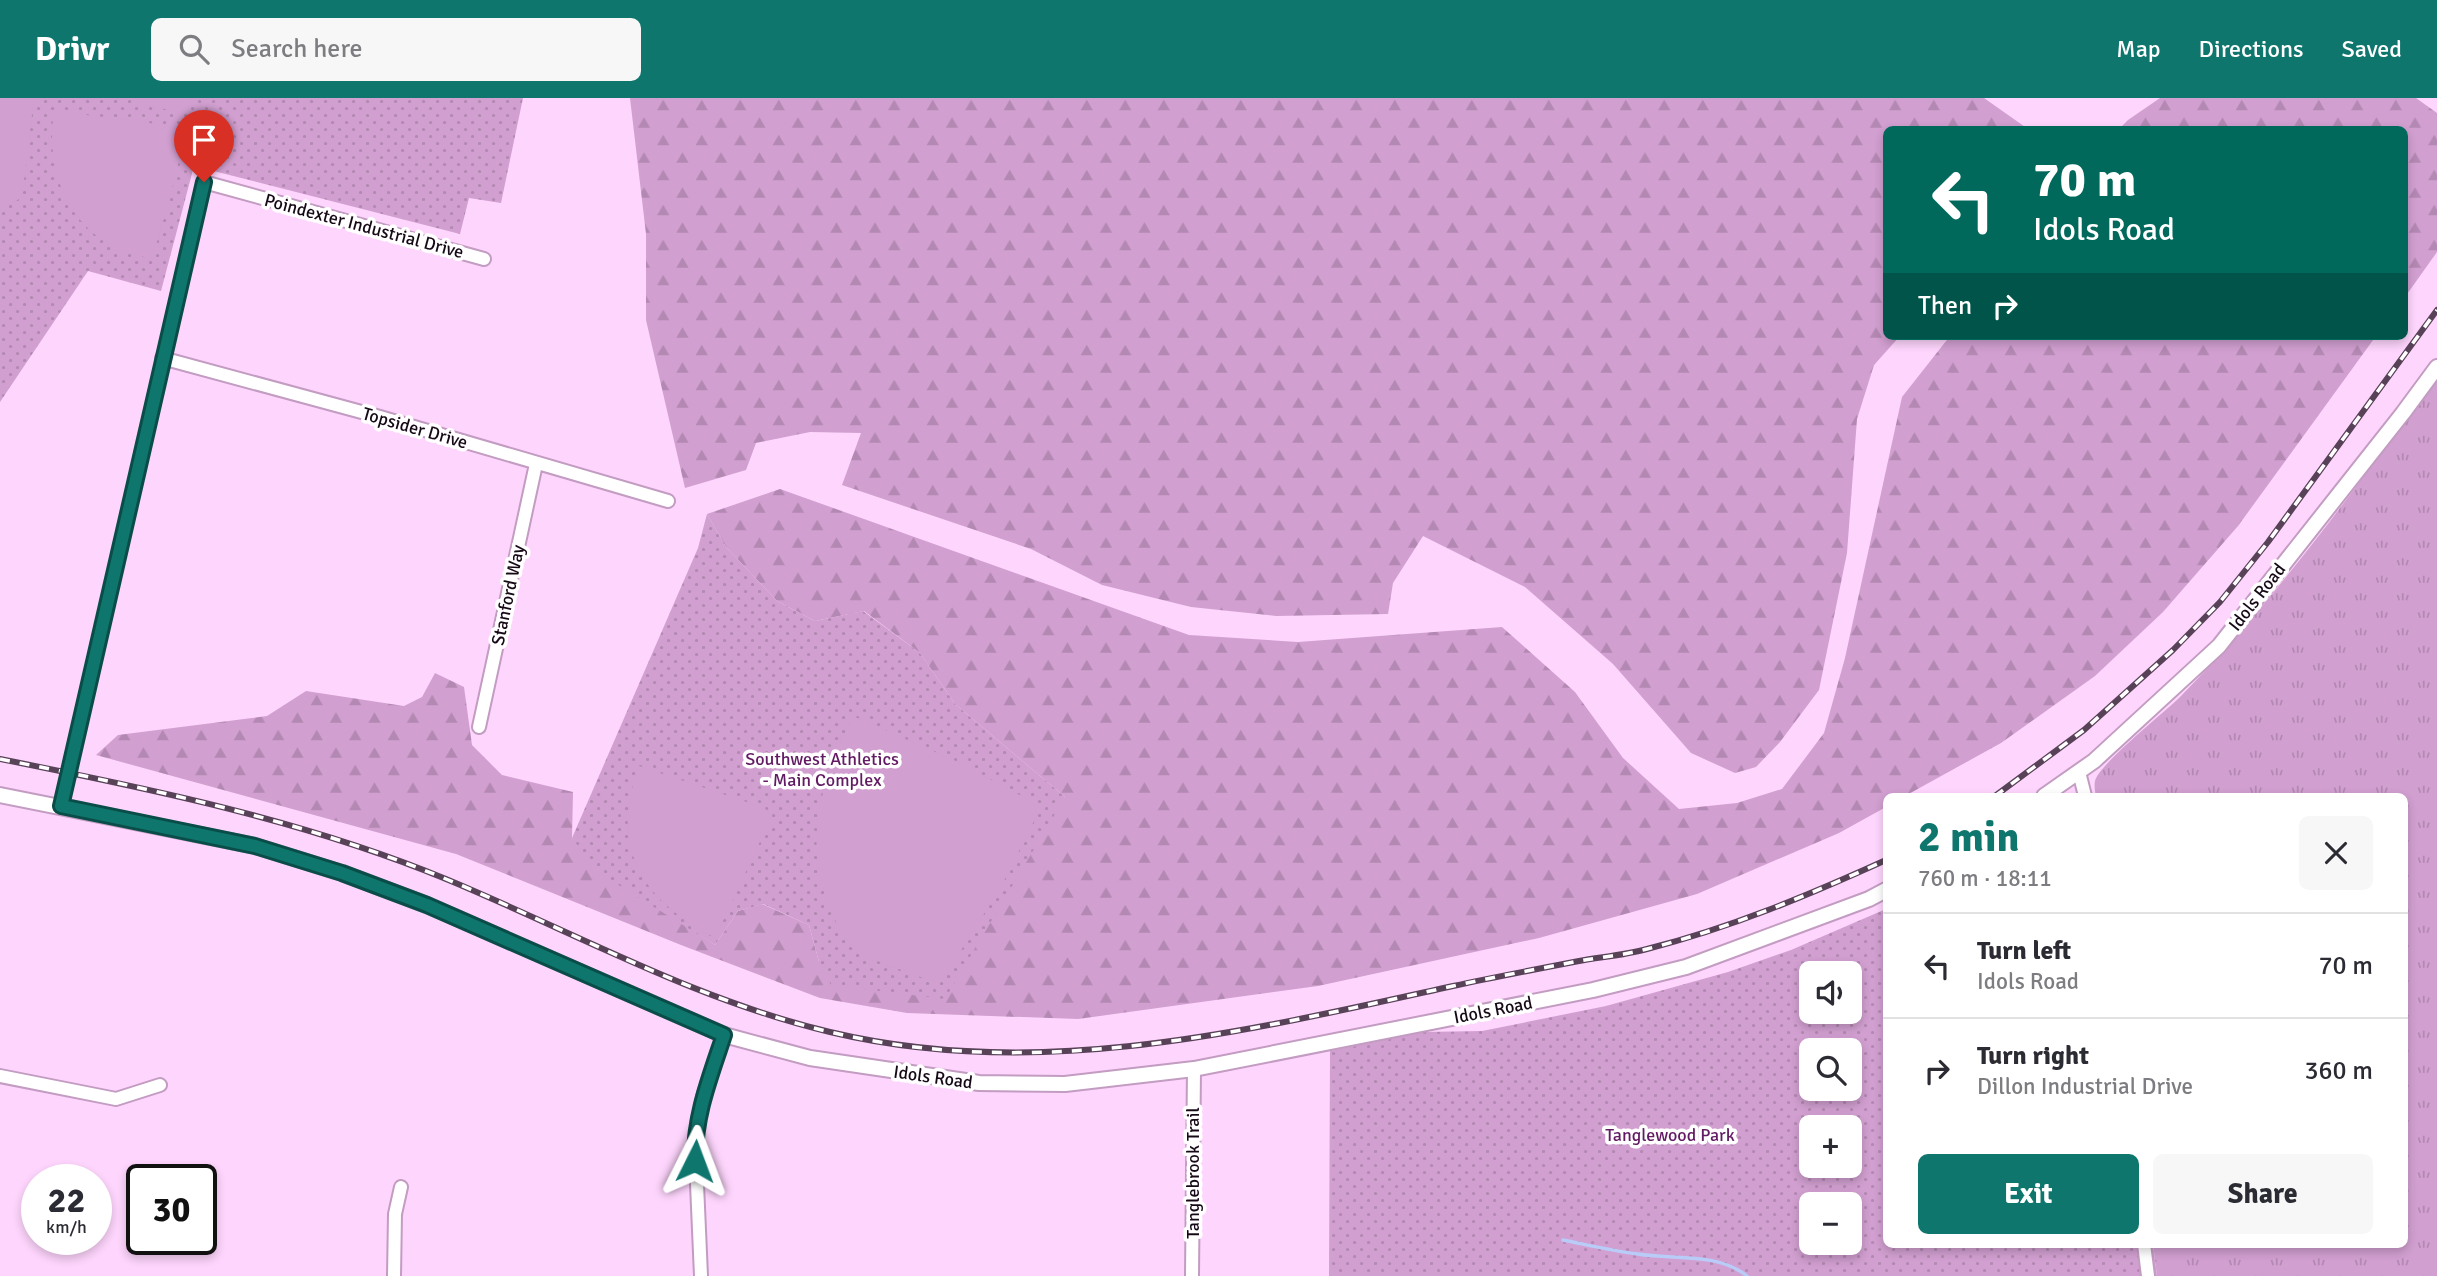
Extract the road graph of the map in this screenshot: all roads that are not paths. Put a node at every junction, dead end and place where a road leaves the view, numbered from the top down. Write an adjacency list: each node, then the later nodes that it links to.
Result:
1 (484, 259): 2 (street, Poindexter Industrial Drive)
2 (162, 358): 4 (street, Topsider Drive); 11 (street)
3 (2437, 367): 7 (street, Idols Road)
4 (537, 464): 5 (street, Topsider Drive); 6 (street, Stanford Way)
5 (668, 501)
6 (479, 727)
7 (2079, 772): 8 (street, Idols Road); 9 (street)
8 (2048, 793)
9 (2084, 793)
10 (0, 795): 11 (street, Idols Road)
11 (61, 806): 13 (street, Idols Road)
12 (1883, 892): 14 (street, Idols Road)
13 (724, 1035): 14 (street, Idols Road); 20 (street)
14 (1194, 1069): 21 (street, Tanglebrook Trail)
15 (0, 1076): 16 (street)
16 (160, 1084)
17 (401, 1187): 19 (street)
18 (2144, 1248): 22 (street)
19 (394, 1276)
20 (701, 1276)
21 (1192, 1276)
22 (2148, 1276)

